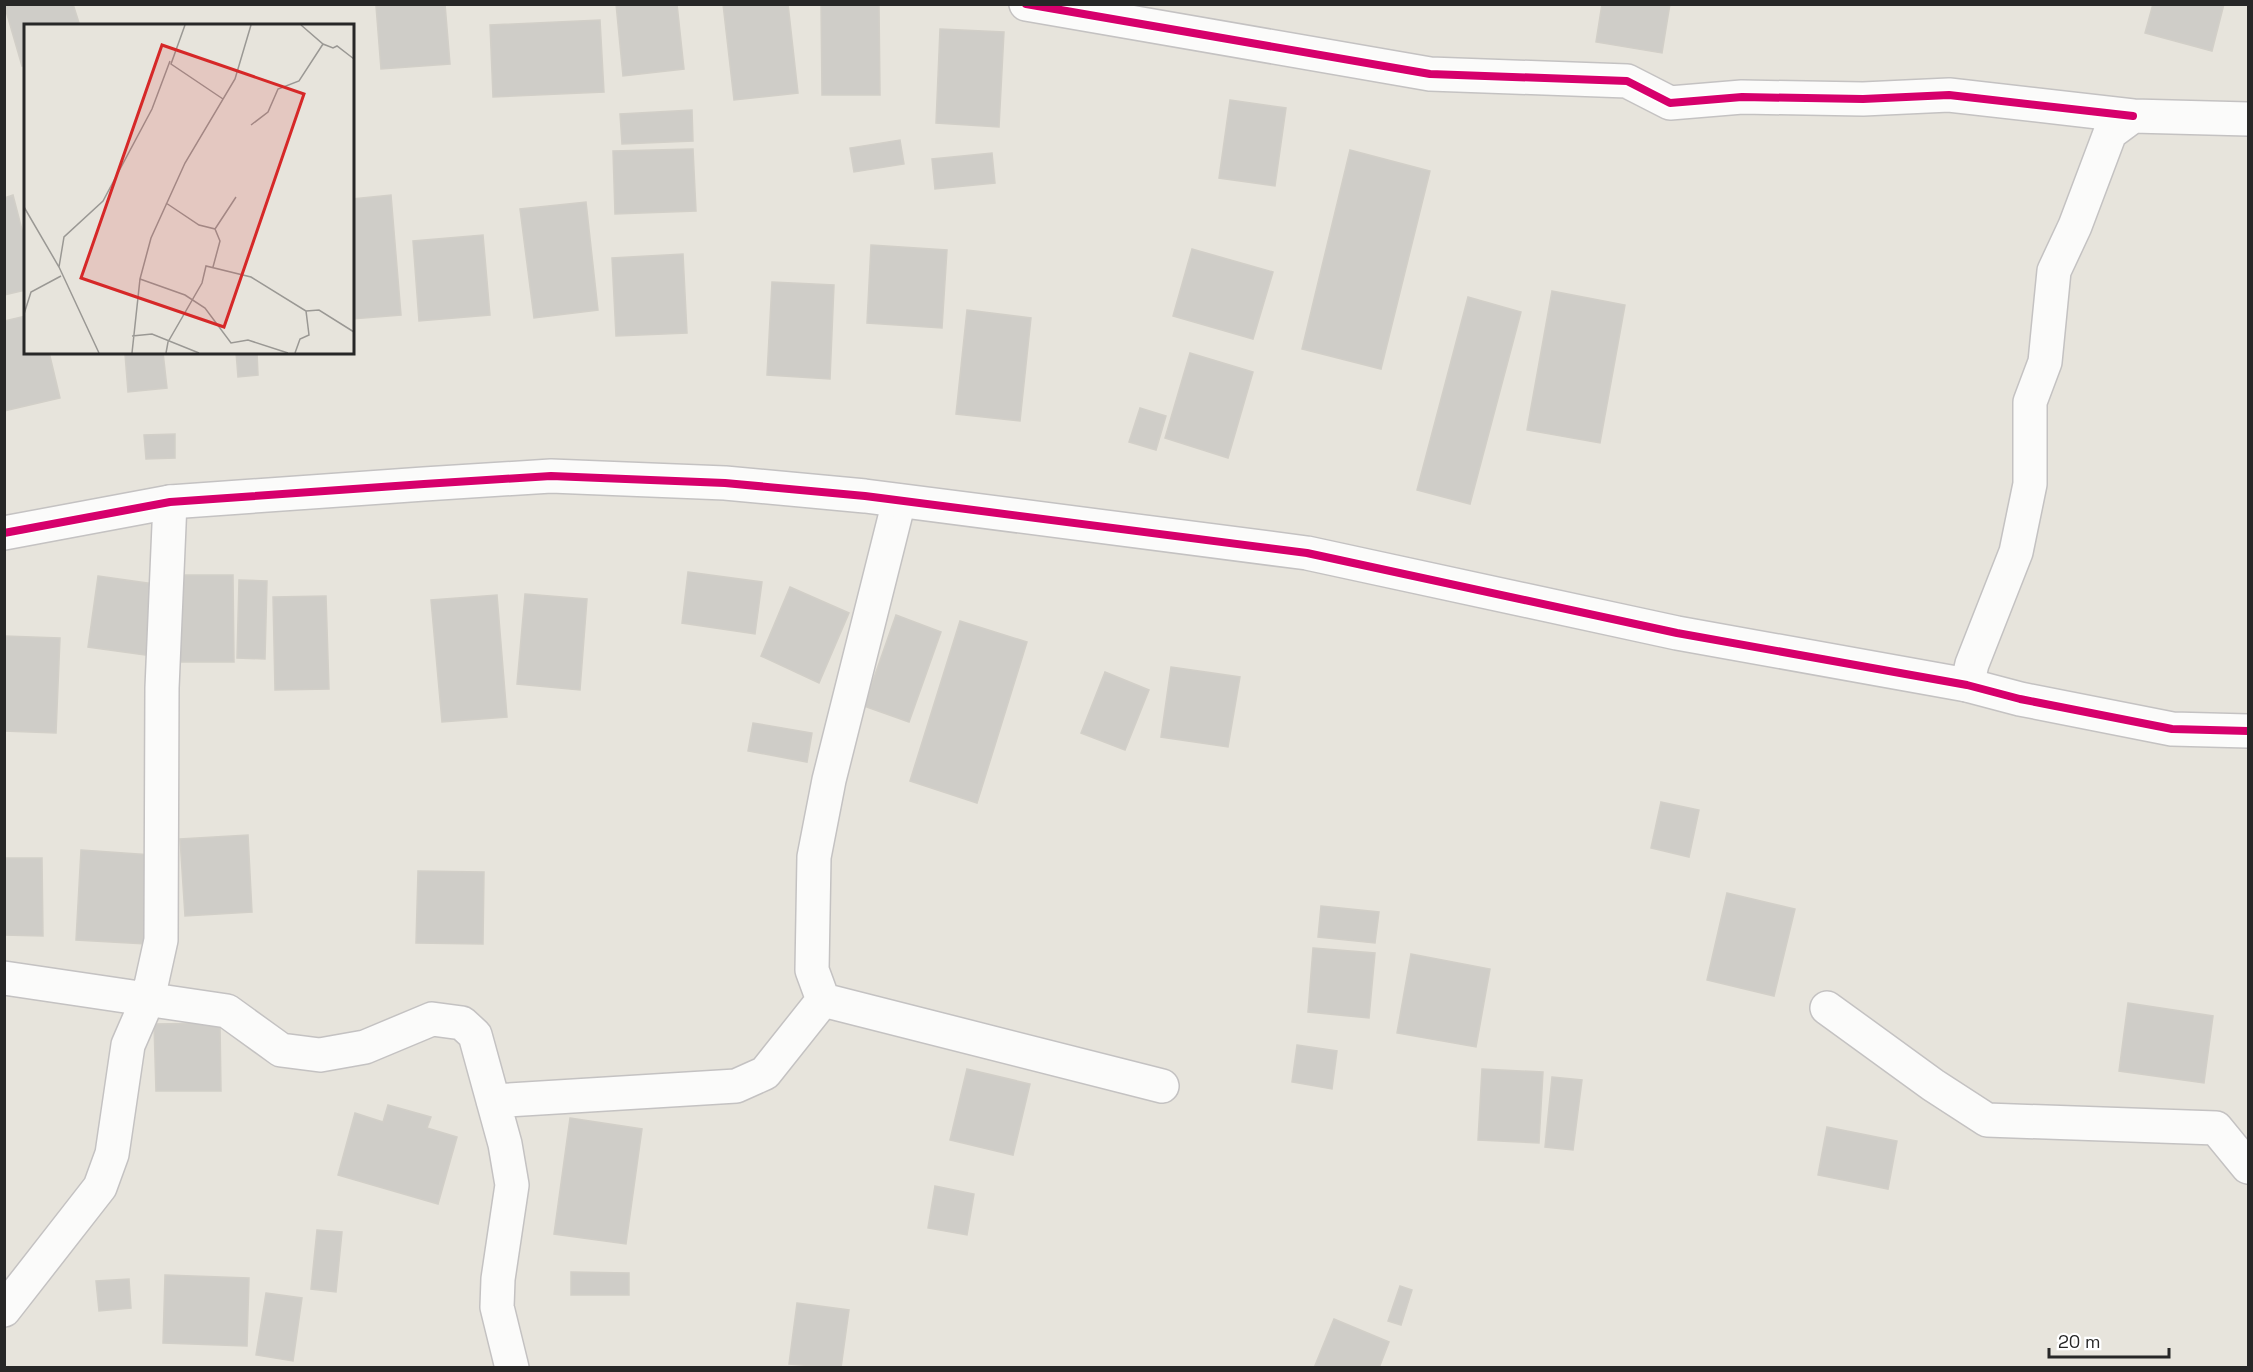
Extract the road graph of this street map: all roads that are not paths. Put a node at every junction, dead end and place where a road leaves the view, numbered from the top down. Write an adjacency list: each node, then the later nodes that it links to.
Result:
1 (1026, 4): 2 (street)
2 (2133, 116): 3 (street); 7 (street)
3 (2248, 119)
4 (899, 501): 5 (street); 7 (street); 11 (street)
5 (170, 502): 6 (street); 10 (street)
6 (4, 532)
7 (1967, 685): 8 (street)
8 (2248, 731)
9 (4, 978): 10 (street)
10 (148, 999): 14 (street); 16 (street)
11 (823, 1000): 13 (street); 14 (street)
12 (1827, 1008): 15 (street)
13 (1162, 1086)
14 (493, 1101): 17 (street)
15 (2248, 1167)
16 (4, 1310)
17 (512, 1368)

